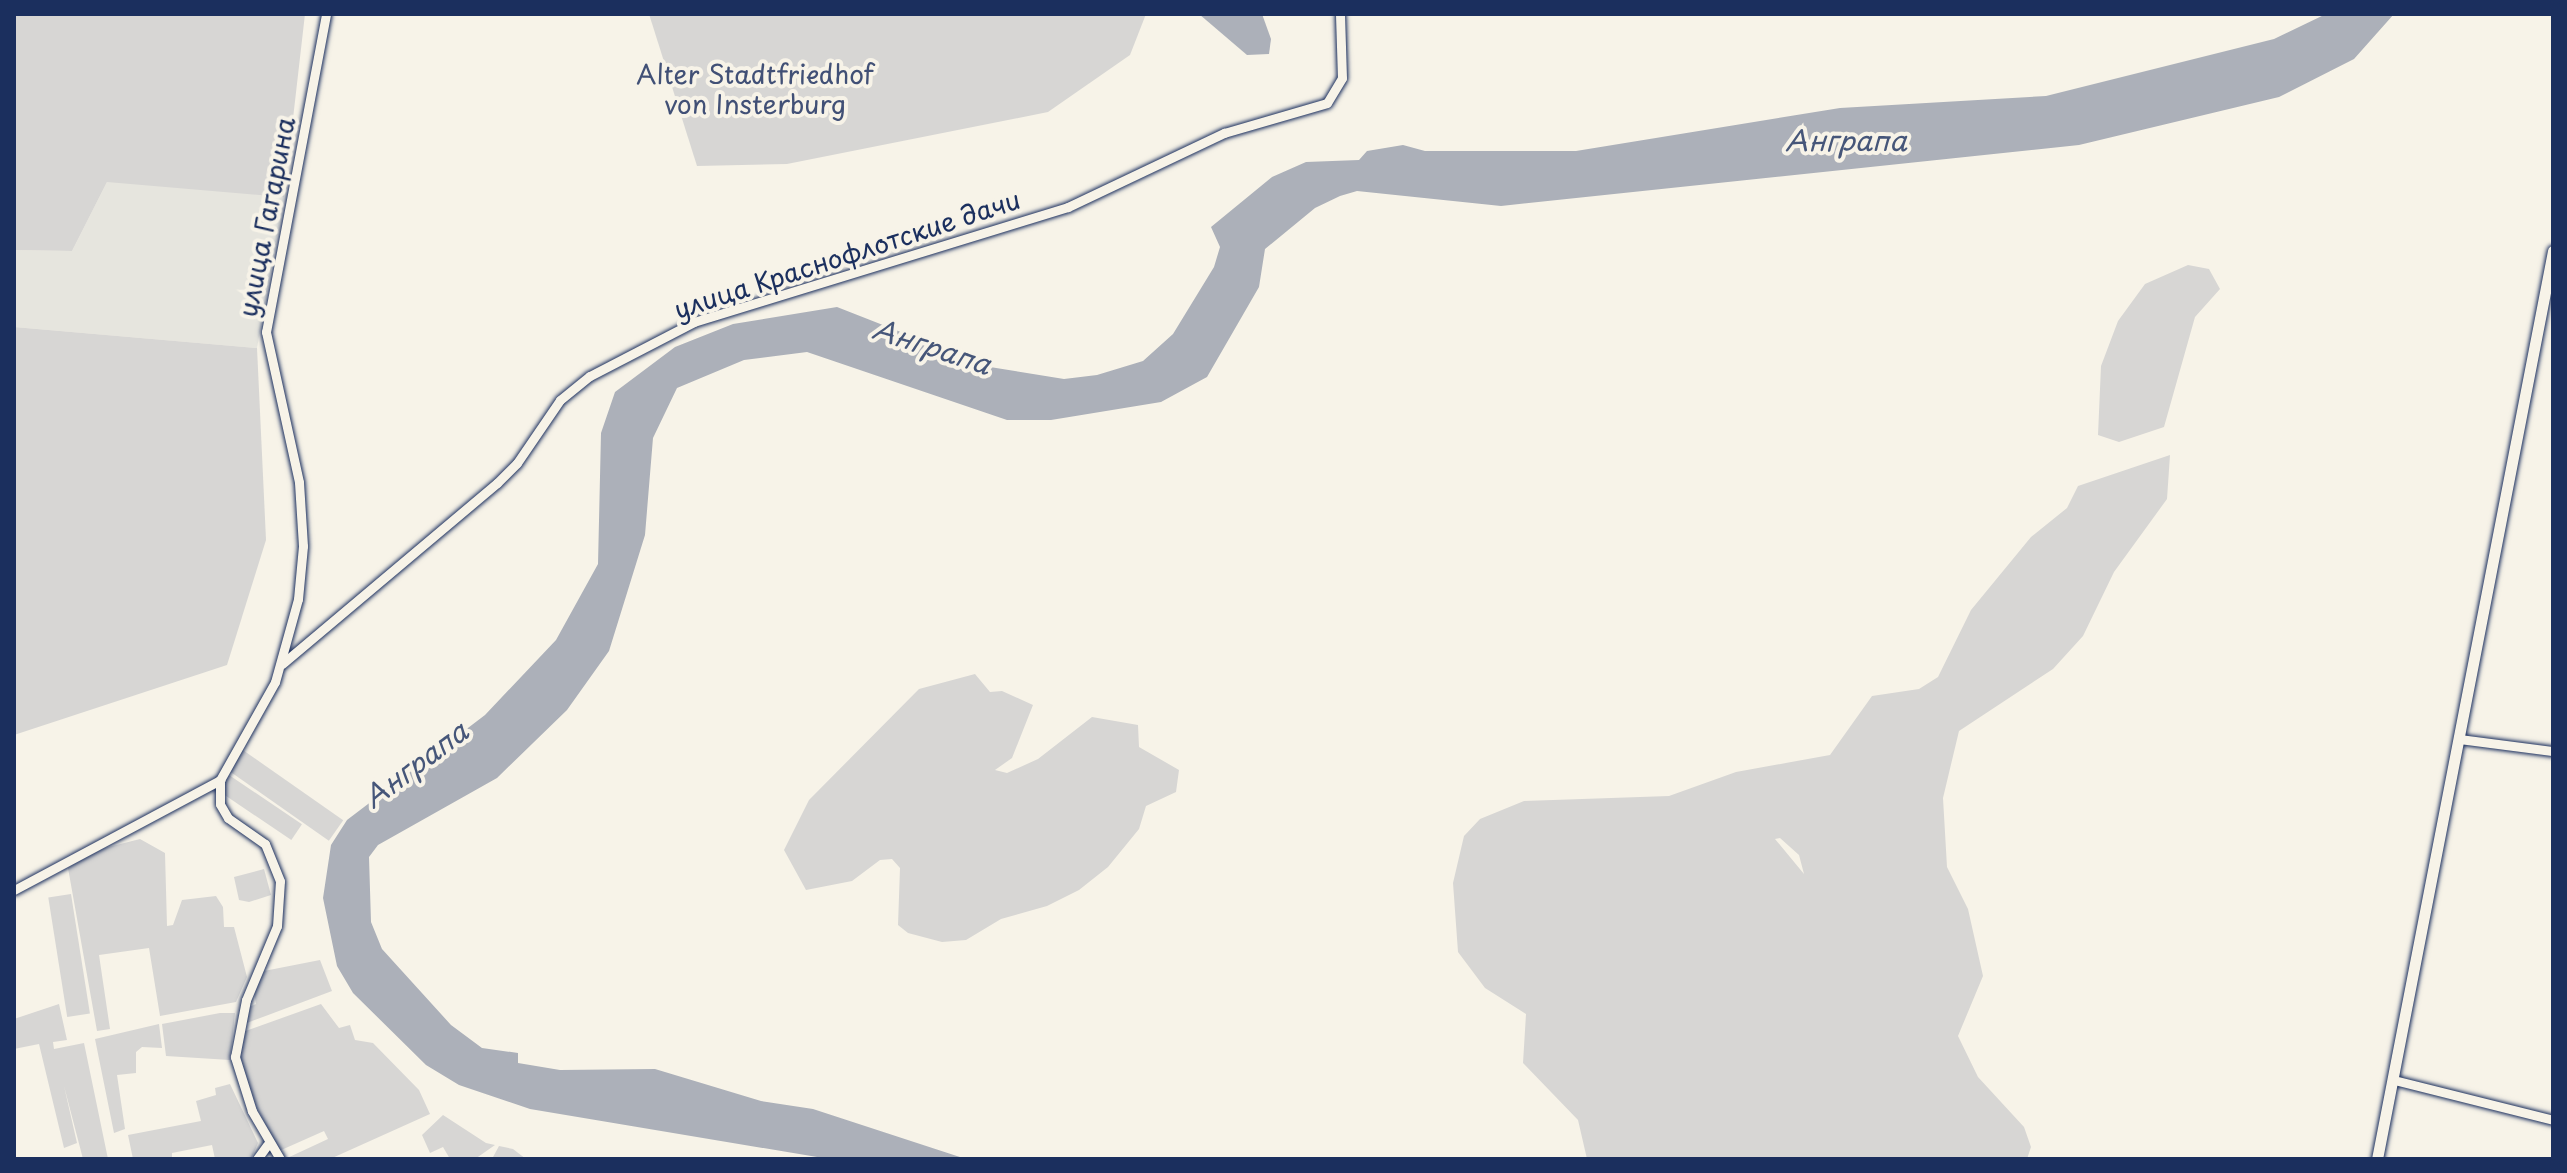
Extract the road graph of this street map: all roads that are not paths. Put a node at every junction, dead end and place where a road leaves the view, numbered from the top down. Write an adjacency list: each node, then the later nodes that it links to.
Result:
1 (326, 14): 4 (street, улица Гагарина)
2 (1340, 14): 4 (street, улица Краснофлотские дачи)
3 (2553, 251): 5 (street)
4 (282, 664): 7 (street, улица Краснофлотские дачи)
5 (2460, 739): 6 (street); 9 (street)
6 (2553, 751)
7 (220, 780): 8 (street); 11 (street)
8 (14, 890)
9 (2394, 1080): 10 (street); 14 (street)
10 (2553, 1120)
11 (267, 1145): 12 (street); 13 (street)
12 (257, 1159)
13 (280, 1159)
14 (2377, 1159)

